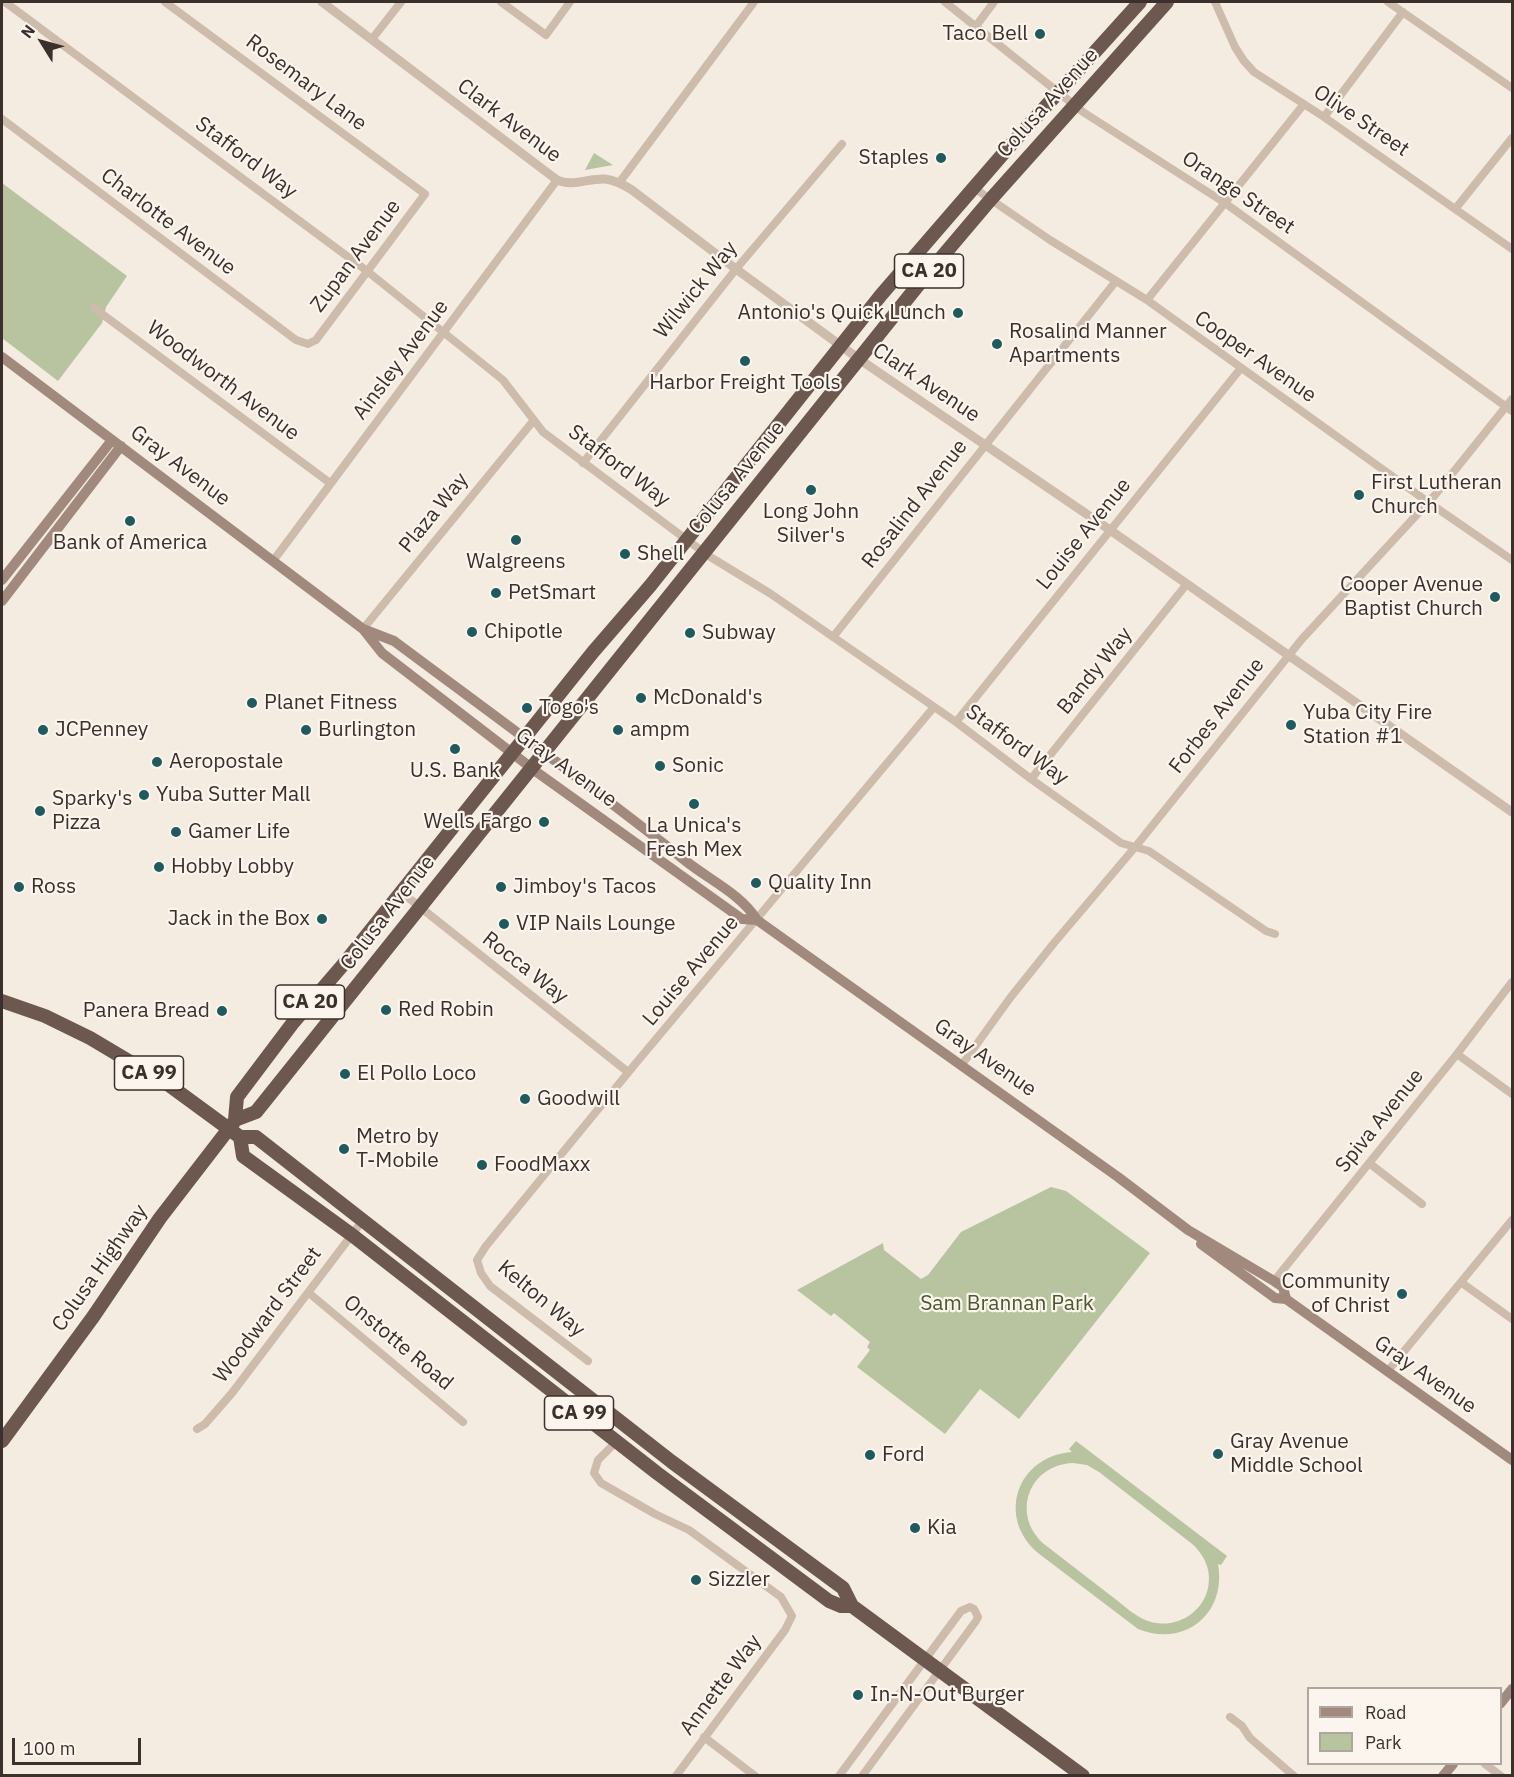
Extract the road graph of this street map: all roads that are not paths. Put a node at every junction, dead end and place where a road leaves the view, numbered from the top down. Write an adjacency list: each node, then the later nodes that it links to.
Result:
1 (5, 2): 34 (street, Stafford Way)
2 (165, 2): 28 (street, Rosemary Lane)
3 (322, 2): 16 (street, Clark Avenue)
4 (401, 2): 16 (street)
5 (501, 2): 6 (street)
6 (570, 2)
7 (754, 2): 26 (street)
8 (945, 2): 15 (street, Orange Street)
9 (994, 2): 15 (street)
10 (1140, 2): 18 (highway, Colusa Avenue / CA 20)
11 (1167, 2): 20 (highway, Colusa Avenue / CA 20)
12 (1215, 2): 19 (street, Olive Street)
13 (1388, 2): 14 (street)
14 (1403, 12): 17 (street); 21 (street)
15 (976, 26): 18 (street, Orange Street)
16 (372, 39): 25 (street, Clark Avenue)
17 (1512, 88)
18 (1058, 93): 20 (street, Orange Street); 27 (highway, Colusa Avenue / CA 20)
19 (1304, 104): 21 (street, Olive Street); 30 (street)
20 (1074, 105): 29 (highway, Colusa Avenue / CA 20); 30 (street, Orange Street)
21 (1324, 117): 31 (street, Olive Street)
22 (2, 119): 39 (street, Charlotte Avenue)
23 (1512, 138): 31 (street)
24 (842, 144): 33 (street, Wilwick Way)
25 (556, 180): 26 (street, Clark Avenue); 38 (street, Ainsley Avenue)
26 (619, 183): 33 (street, Clark Avenue)
27 (974, 188): 29 (street, Cooper Avenue); 40 (highway, Colusa Avenue / CA 20)
28 (425, 194): 34 (street, Zupan Avenue)
29 (991, 199): 35 (street, Cooper Avenue); 42 (highway, Colusa Avenue / CA 20)
30 (1225, 204): 36 (street); 45 (street, Orange Street)
31 (1456, 208): 32 (street, Olive Street)
32 (1512, 249)
33 (736, 269): 40 (street, Clark Avenue); 49 (street, Wilwick Way)
34 (367, 271): 38 (street, Stafford Way); 39 (street, Zupan Avenue)
35 (1116, 281): 36 (street, Cooper Avenue); 48 (street, Rosalind Avenue)
36 (1147, 300): 43 (street, Cooper Avenue)
37 (94, 308): 50 (street, Woodworth Avenue)
38 (444, 333): 46 (street, Stafford Way); 50 (street, Ainsley Avenue)
39 (316, 340)
40 (842, 346): 42 (street, Clark Avenue); 53 (highway, Colusa Avenue / CA 20)
41 (2, 357): 47 (main road, Gray Avenue)
42 (860, 359): 48 (street, Clark Avenue); 54 (highway, Colusa Avenue / CA 20)
43 (1241, 368): 51 (street, Cooper Avenue); 52 (street, Louise Avenue)
44 (1512, 399): 45 (street, Forbes Avenue)
45 (1509, 409): 51 (street, Forbes Avenue)
46 (534, 420): 49 (street, Stafford Way); 60 (street, Plaza Way)
47 (116, 443): 56 (main road, Gray Avenue); 57 (main road); 59 (main road)
48 (985, 445): 52 (street, Clark Avenue); 61 (street, Rosalind Avenue)
49 (583, 463): 53 (street, Stafford Way)
50 (330, 483): 56 (street, Ainsley Avenue)
51 (1428, 502): 55 (street, Cooper Avenue); 62 (street, Forbes Avenue)
52 (1110, 530): 58 (street, Clark Avenue); 64 (street, Louise Avenue)
53 (687, 540): 54 (street, Stafford Way); 65 (highway, Colusa Avenue / CA 20)
54 (704, 552): 61 (street, Stafford Way); 67 (highway, Colusa Avenue / CA 20)
55 (1512, 560)
56 (273, 561): 60 (main road, Gray Avenue)
57 (2, 580)
58 (1186, 585): 62 (street, Clark Avenue); 69 (street, Bandy Way)
59 (2, 601)
60 (363, 629): 65 (main road, Gray Avenue); 66 (main road, Gray Avenue)
61 (833, 637): 63 (street, Stafford Way)
62 (1288, 655): 70 (street, Clark Avenue); 71 (street, Forbes Avenue)
63 (934, 707): 64 (street, Stafford Way); 74 (street, Louise Avenue)
64 (956, 722): 69 (street, Stafford Way)
65 (524, 738): 66 (highway, Colusa Avenue / CA 20); 67 (main road, Gray Avenue)
66 (511, 753): 68 (main road, Gray Avenue); 72 (highway, Colusa Avenue / CA 20)
67 (543, 753): 68 (highway, Colusa Avenue / CA 20); 74 (main road, Gray Avenue)
68 (531, 768): 73 (highway, Colusa Avenue / CA 20); 74 (main road, Gray Avenue)
69 (1031, 779): 71 (street, Stafford Way)
70 (1512, 812)
71 (1136, 846): 75 (street, Stafford Way); 79 (street, Forbes Avenue)
72 (401, 892): 73 (street, Rocca Way); 82 (highway, Colusa Avenue / CA 20)
73 (419, 907): 80 (street, Rocca Way); 82 (highway, Colusa Avenue / CA 20)
74 (757, 920): 79 (main road, Gray Avenue); 80 (street, Louise Avenue)
75 (1275, 934)
76 (1512, 982): 78 (street, Spiva Avenue)
77 (2, 1001): 82 (highway, CA 99)
78 (1458, 1054): 81 (street); 83 (street, Spiva Avenue)
79 (961, 1066): 87 (main road, Gray Avenue)
80 (628, 1072): 89 (street, Louise Avenue)
81 (1512, 1094)
82 (235, 1129): 85 (highway, CA 99); 88 (highway, CA 99); 99 (highway, Colusa Highway / CA 20)
83 (1369, 1163): 84 (street); 90 (street, Spiva Avenue)
84 (1422, 1204)
85 (363, 1220): 88 (street, Woodward Street); 102 (highway, CA 99)
86 (1512, 1220): 91 (street)
87 (1188, 1230): 90 (main road, Gray Avenue); 93 (main road, Gray Avenue)
88 (352, 1235): 92 (street, Woodward Street); 100 (highway, CA 99)
89 (477, 1260): 95 (street, Kelton Way)
90 (1274, 1281): 93 (main road, Gray Avenue)
91 (1462, 1283): 94 (street); 96 (street)
92 (309, 1293): 97 (street, Onstotte Road); 98 (street, Woodward Street)
93 (1286, 1299): 96 (main road, Gray Avenue)
94 (1512, 1319)
95 (588, 1361)
96 (1388, 1372): 101 (main road, Gray Avenue)
97 (463, 1422)
98 (197, 1429)
99 (2, 1441)
100 (616, 1442): 102 (highway, CA 99); 108 (street, Annette Way)
101 (1512, 1460)
102 (852, 1606): 103 (highway, CA 99)
103 (925, 1659): 104 (highway, CA 99); 104 (street); 112 (street)
104 (939, 1670): 113 (street); 114 (highway, CA 99)
105 (1512, 1689): 106 (main road)
106 (1502, 1702)
107 (1230, 1717): 115 (street)
108 (704, 1737): 110 (street, Annette Way); 111 (street)
109 (1486, 1765): 116 (street)
110 (676, 1776)
111 (755, 1776)
112 (838, 1776)
113 (862, 1776)
114 (1083, 1776)
115 (1294, 1776)
116 (1501, 1776)

